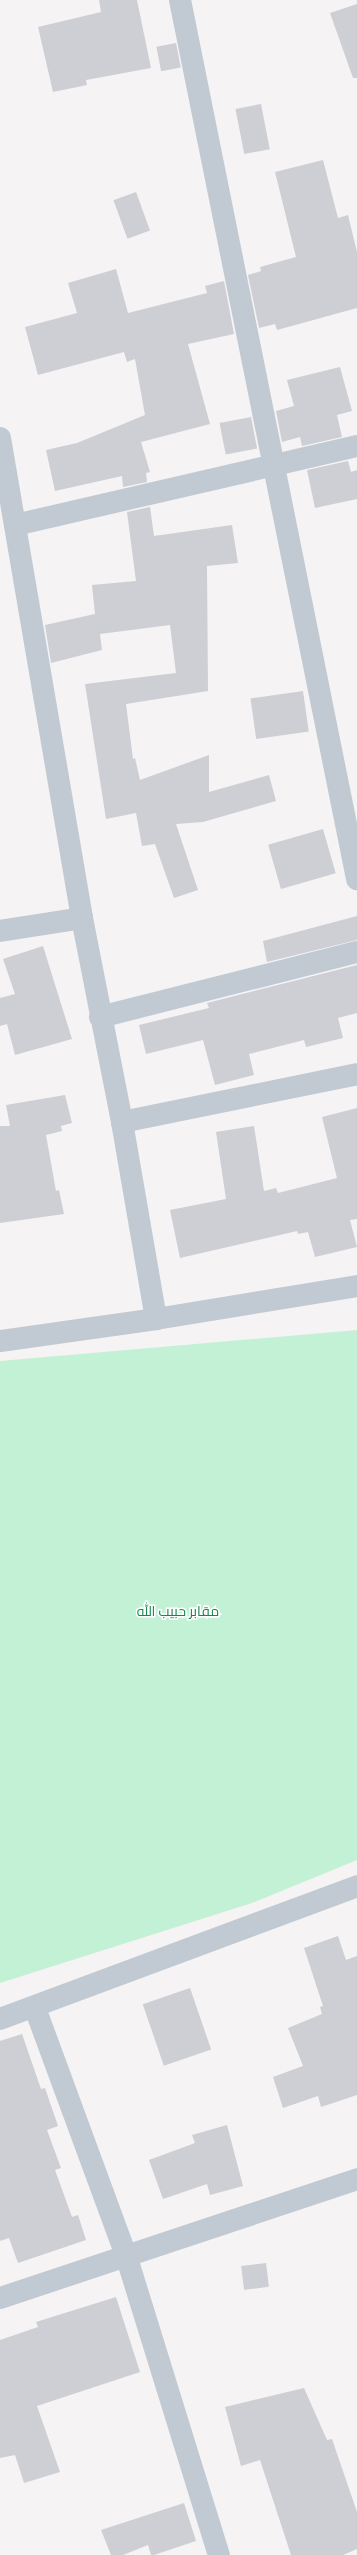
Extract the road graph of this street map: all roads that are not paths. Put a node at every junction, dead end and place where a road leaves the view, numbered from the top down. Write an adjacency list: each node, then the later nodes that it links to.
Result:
1 (180, 0): 4 (street)
2 (0, 438): 5 (street)
3 (357, 446): 4 (street)
4 (275, 465): 5 (street); 6 (street)
5 (15, 525): 7 (street)
6 (357, 879)
7 (82, 918): 8 (street); 10 (street)
8 (0, 930)
9 (357, 952): 10 (street)
10 (100, 1017): 12 (street)
11 (357, 1074): 12 (street)
12 (122, 1122): 14 (street)
13 (357, 1286): 14 (street)
14 (156, 1319): 15 (street)
15 (0, 1341)
16 (357, 1886): 17 (street)
17 (35, 2008): 18 (street); 20 (street)
18 (0, 2019)
19 (356, 2184): 20 (street)
20 (126, 2256): 21 (street); 22 (street)
21 (0, 2298)
22 (219, 2555)

